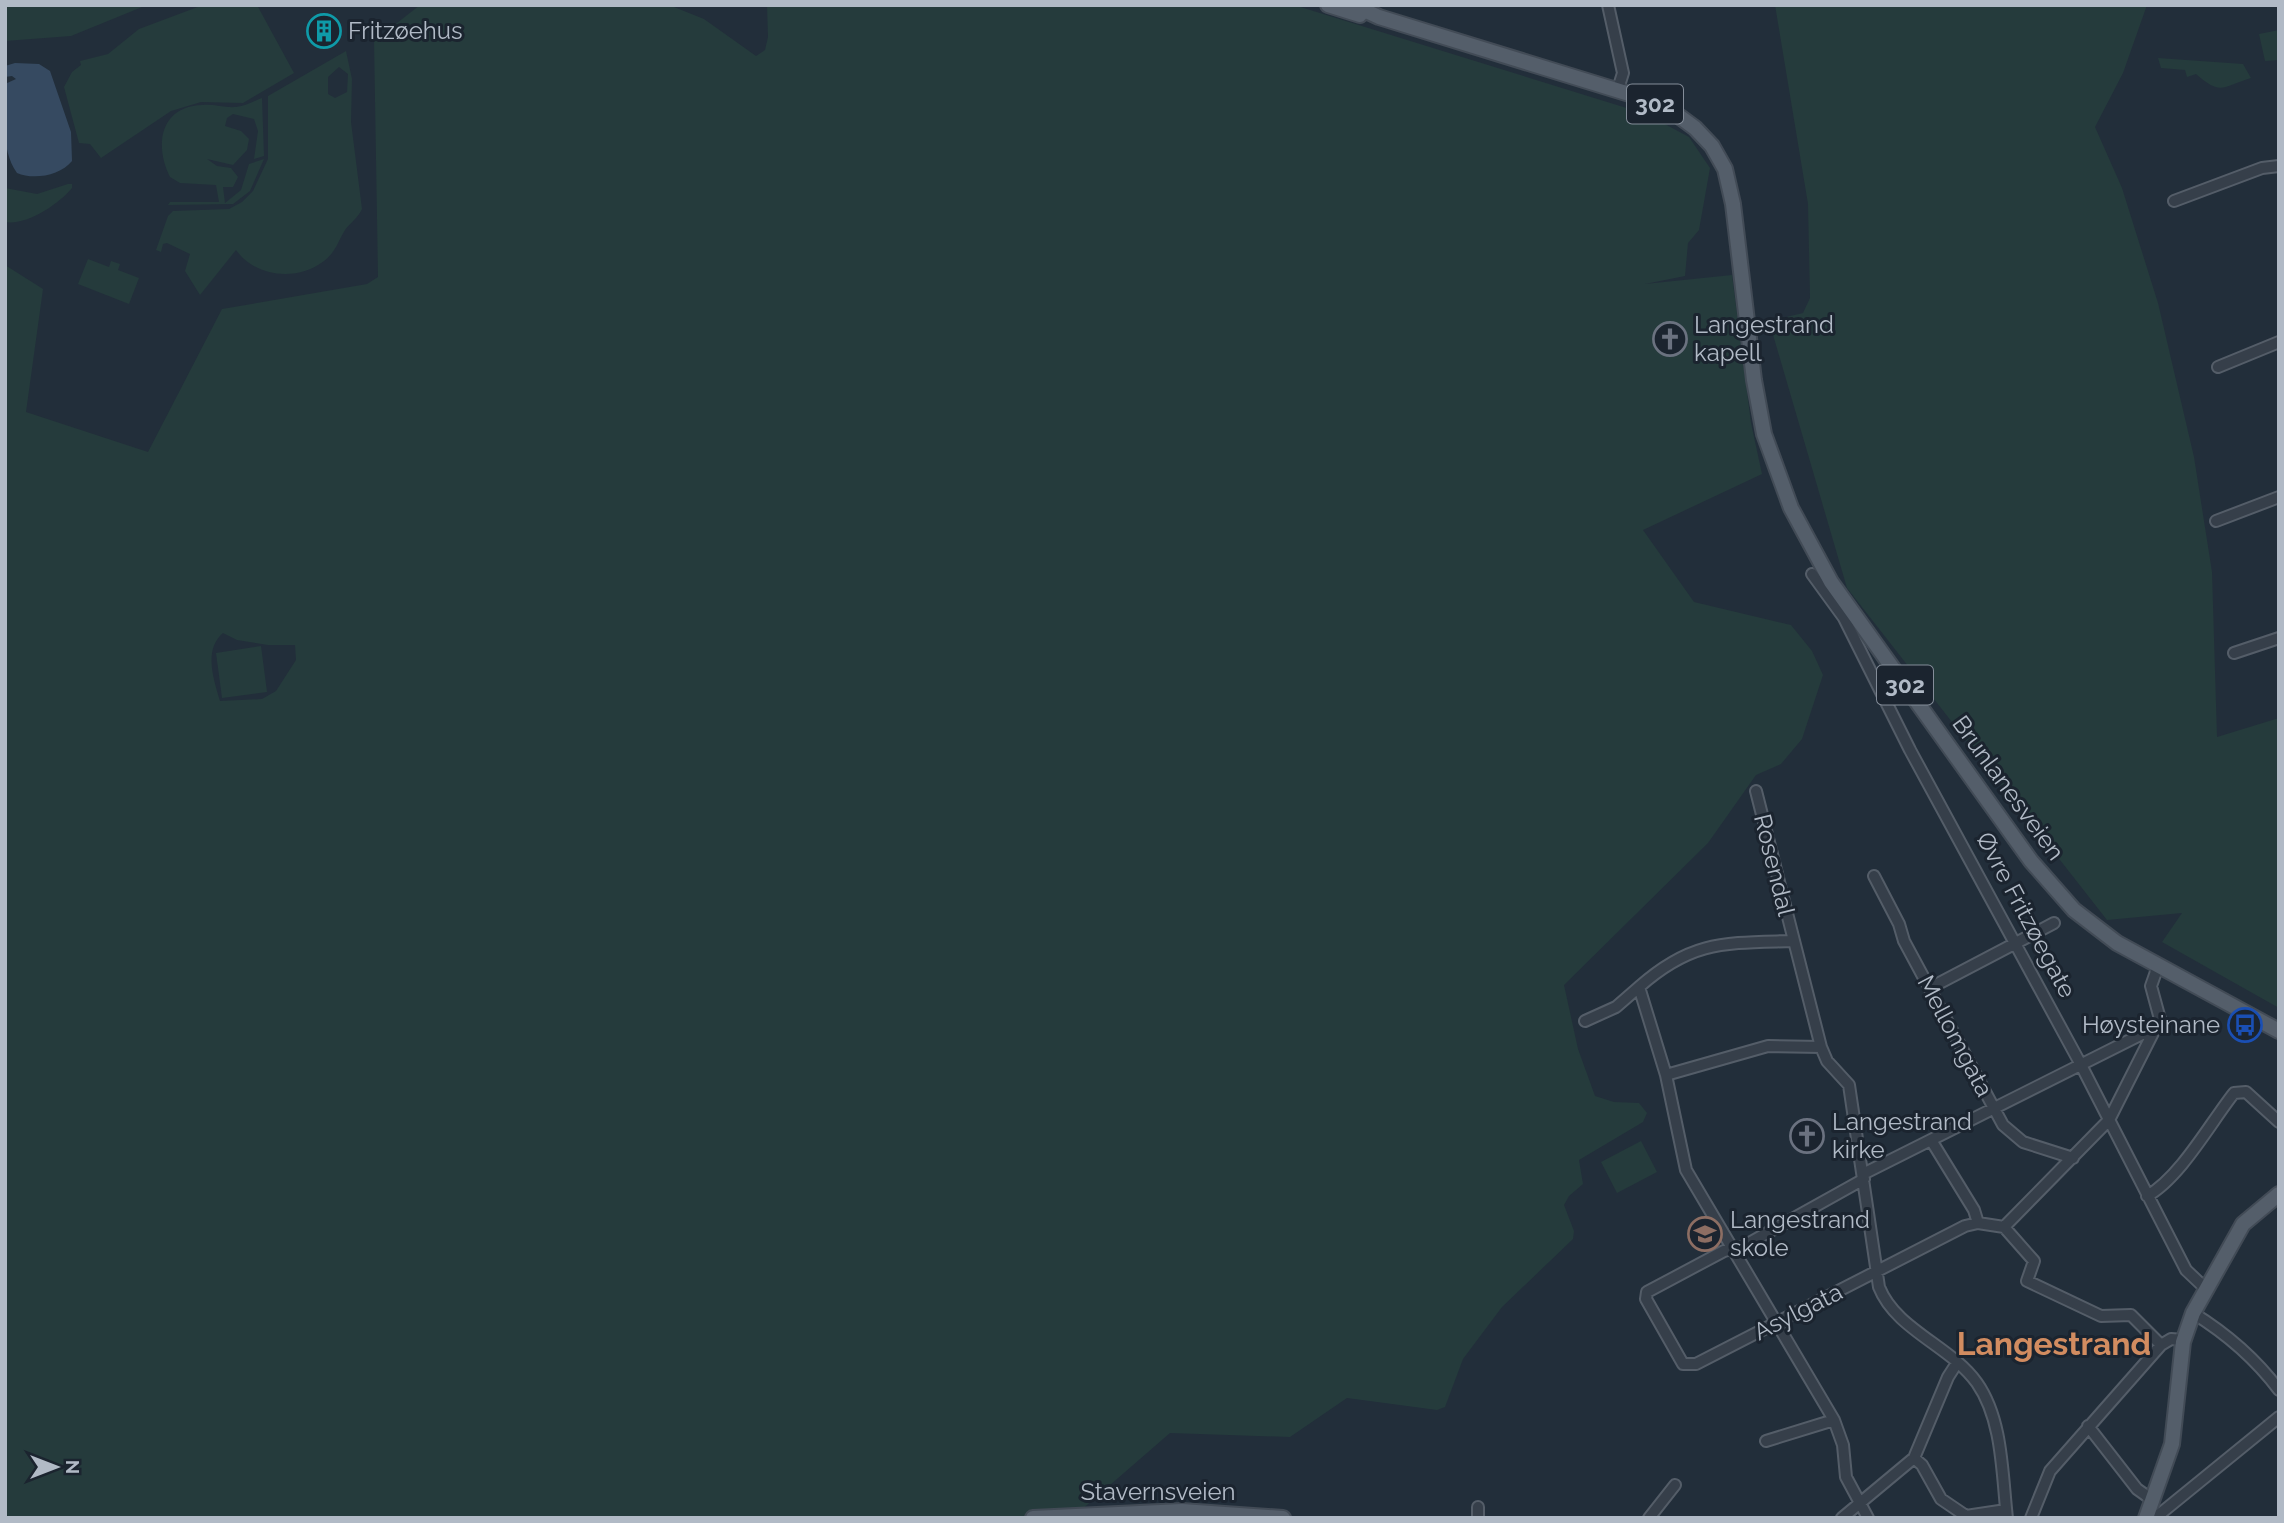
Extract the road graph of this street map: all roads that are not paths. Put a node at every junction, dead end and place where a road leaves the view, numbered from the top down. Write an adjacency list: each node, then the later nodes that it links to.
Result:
1 (1328, 5): 4 (main road, Brunlanesveien / 302)
2 (1353, 5): 4 (main road, Brunlanesveien / 302)
3 (1608, 5): 5 (street)
4 (1379, 17): 5 (main road, Brunlanesveien / 302)
5 (1618, 89): 20 (main road, Brunlanesveien / 302)
6 (2279, 166): 7 (street)
7 (2174, 201)
8 (2279, 342): 9 (street)
9 (2218, 367)
10 (2279, 497): 11 (street)
11 (2216, 521)
12 (1812, 574): 19 (street, Øvre Fritzøegate)
13 (2279, 638): 14 (street)
14 (2234, 653)
15 (1756, 791): 18 (street, Rosendal)
16 (1874, 876): 22 (street, Mellomgata)
17 (2054, 923): 19 (street)
18 (1793, 941): 21 (street, Rosendal); 26 (street)
19 (2014, 942): 22 (street); 27 (street, Øvre Fritzøegate)
20 (2158, 965): 24 (street); 25 (main road, Brunlanesveien / 302)
21 (1639, 987): 23 (street, Rosendal); 28 (street)
22 (1930, 988): 29 (street, Mellomgata)
23 (1585, 1021)
24 (2158, 1026): 27 (street); 30 (street)
25 (2279, 1031)
26 (1821, 1047): 28 (street); 34 (street)
27 (2080, 1063): 29 (street); 30 (street, Øvre Fritzøegate)
28 (1666, 1075): 39 (street)
29 (1993, 1107): 32 (street); 33 (street, Mellomgata)
30 (2109, 1120): 33 (street); 36 (street, Øvre Fritzøegate)
31 (2279, 1122): 36 (street)
32 (1931, 1140): 34 (street); 37 (street)
33 (2073, 1158): 38 (street)
34 (1864, 1176): 39 (street); 40 (street)
35 (2279, 1194): 41 (main road)
36 (2147, 1196): 41 (street, Øvre Fritzøegate)
37 (1978, 1223): 38 (street); 40 (street, Asylgata)
38 (2004, 1227): 45 (street)
39 (1732, 1248): 43 (street); 43 (street, Asylgata)
40 (1877, 1272): 43 (street, Asylgata); 46 (street)
41 (2205, 1287): 42 (main road)
42 (2193, 1313): 44 (main road); 47 (street)
43 (1775, 1323): 49 (street)
44 (2184, 1340): 45 (street); 54 (main road)
45 (2161, 1345): 50 (street)
46 (1957, 1363): 52 (street); 56 (street)
47 (2279, 1390)
48 (2279, 1417): 64 (street)
49 (1834, 1420): 51 (street); 55 (street)
50 (2088, 1426): 54 (street); 62 (street)
51 (1766, 1441)
52 (1914, 1458): 55 (street); 56 (street)
53 (1675, 1485): 59 (street)
54 (2151, 1499): 63 (main road)
55 (1859, 1501): 60 (street); 61 (street)
56 (2006, 1514)
57 (1033, 1518): 58 (main road, Stavernsveien)
58 (1283, 1518)
59 (1649, 1518)
60 (1842, 1518)
61 (1868, 1518)
62 (2031, 1518)
63 (2146, 1518)
64 (2155, 1518)

